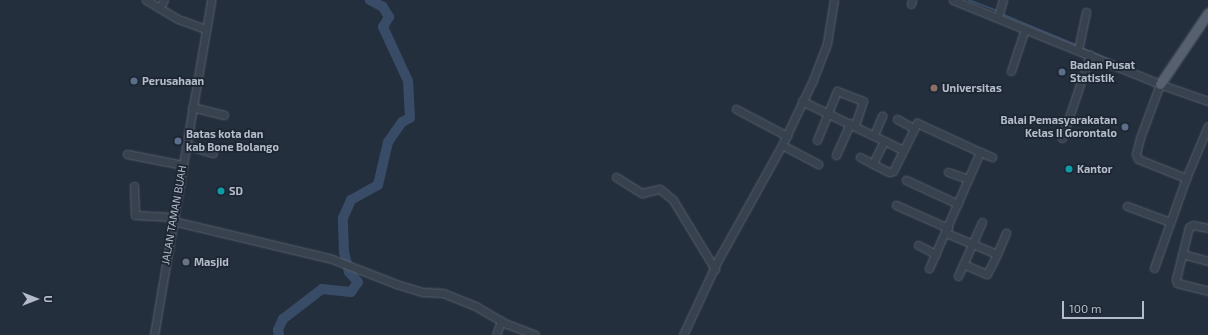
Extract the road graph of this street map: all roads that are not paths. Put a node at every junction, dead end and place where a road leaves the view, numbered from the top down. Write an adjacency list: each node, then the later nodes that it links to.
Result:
1 (146, 0): 7 (street)
2 (164, 0): 7 (street)
3 (212, 0): 11 (street, JALAN TAMAN BUAH)
4 (834, 0): 17 (street)
5 (953, 0): 10 (street)
6 (1004, 0): 10 (street)
7 (159, 8): 11 (street)
8 (1086, 12): 13 (street)
9 (1208, 13): 16 (main road)
10 (999, 14): 12 (street)
11 (206, 29): 19 (street, JALAN TAMAN BUAH)
12 (1025, 29): 13 (street); 15 (street)
13 (1079, 47): 14 (street)
14 (1090, 55): 16 (street); 30 (street)
15 (1011, 71)
16 (1160, 84): 18 (street); 47 (street)
17 (802, 101): 21 (street); 29 (street)
18 (1208, 101)
19 (192, 107): 22 (street); 34 (street, JALAN TAMAN BUAH)
20 (736, 109): 29 (street)
21 (828, 113): 25 (street); 25 (street); 31 (street)
22 (224, 115)
23 (882, 116): 28 (street)
24 (897, 119): 27 (street)
25 (852, 124): 28 (street); 39 (street)
26 (1208, 126): 47 (street)
27 (913, 128): 35 (street); 36 (street)
28 (874, 135): 32 (street)
29 (787, 136): 33 (street)
30 (1062, 138)
31 (817, 140)
32 (884, 141): 35 (street); 43 (street)
33 (782, 144): 42 (street); 69 (street)
34 (186, 145): 37 (street); 44 (street, JALAN TAMAN BUAH)
35 (903, 150): 43 (street)
36 (980, 152): 41 (street); 48 (street)
37 (214, 153)
38 (127, 154): 44 (street)
39 (836, 155)
40 (860, 157): 43 (street)
41 (992, 157)
42 (818, 164)
43 (873, 164)
44 (183, 165): 54 (street, JALAN TAMAN BUAH)
45 (948, 172): 48 (street)
46 (616, 177): 69 (street)
47 (1186, 178): 56 (street)
48 (968, 179): 51 (street)
49 (906, 180): 51 (street)
50 (134, 186): 54 (street)
51 (958, 204): 58 (street)
52 (896, 205): 58 (street)
53 (1127, 206): 56 (street)
54 (173, 219): 72 (street); 74 (street, JALAN TAMAN BUAH)
55 (982, 222): 60 (street)
56 (1170, 222): 68 (street)
57 (1208, 228): 64 (street)
58 (947, 231): 60 (street); 62 (street)
59 (1006, 233): 63 (street)
60 (972, 244): 63 (street); 66 (street)
61 (918, 246): 62 (street)
62 (936, 254): 67 (street)
63 (997, 254): 66 (street)
64 (1182, 254): 65 (street); 71 (street)
65 (1208, 261)
66 (963, 264): 70 (street)
67 (930, 268)
68 (1154, 268)
69 (715, 269): 77 (street)
70 (958, 276)
71 (1208, 291)
72 (501, 321): 73 (street); 75 (street)
73 (526, 333): 76 (street)
74 (154, 335)
75 (496, 335)
76 (535, 335)
77 (684, 335)

